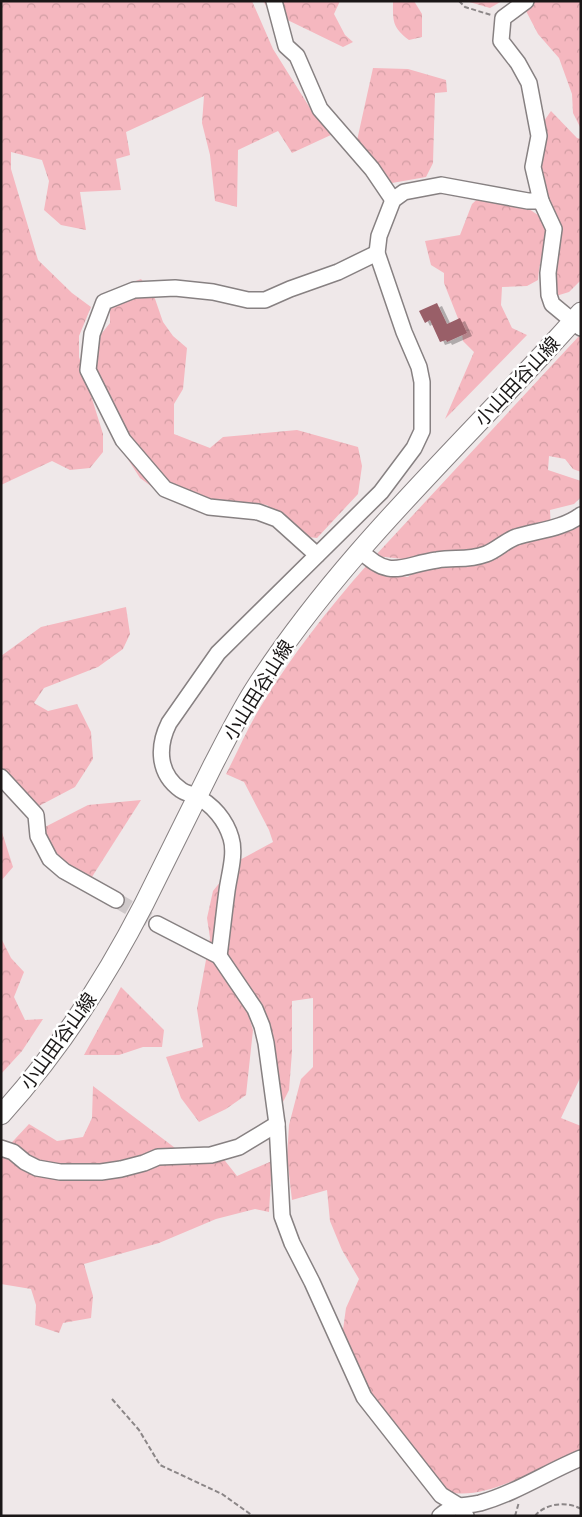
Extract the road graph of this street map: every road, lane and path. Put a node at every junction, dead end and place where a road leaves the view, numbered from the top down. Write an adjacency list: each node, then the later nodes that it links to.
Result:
1 (274, 1): 5 (street)
2 (460, 1): 4 (path)
3 (526, 1): 4 (street)
4 (503, 18): 6 (street)
5 (393, 200): 6 (street); 7 (street)
6 (541, 201): 8 (street)
7 (377, 253): 11 (street); 11 (street)
8 (578, 320): 10 (main road, 小山田谷山線)
9 (581, 515): 10 (street)
10 (360, 550): 13 (main road, 小山田谷山線)
11 (317, 555): 13 (street)
12 (1, 777): 14 (street)
13 (197, 797): 16 (street); 17 (main road, 小山田谷山線)
14 (116, 900)
15 (157, 924): 16 (street)
16 (219, 956): 18 (street)
17 (1, 1116)
18 (277, 1124): 19 (street); 23 (street)
19 (1, 1148)
20 (112, 1399): 24 (path)
21 (581, 1458): 23 (street)
22 (581, 1509): 26 (path)
23 (462, 1511): 25 (street)
24 (253, 1516)
25 (440, 1516)
26 (536, 1516)

